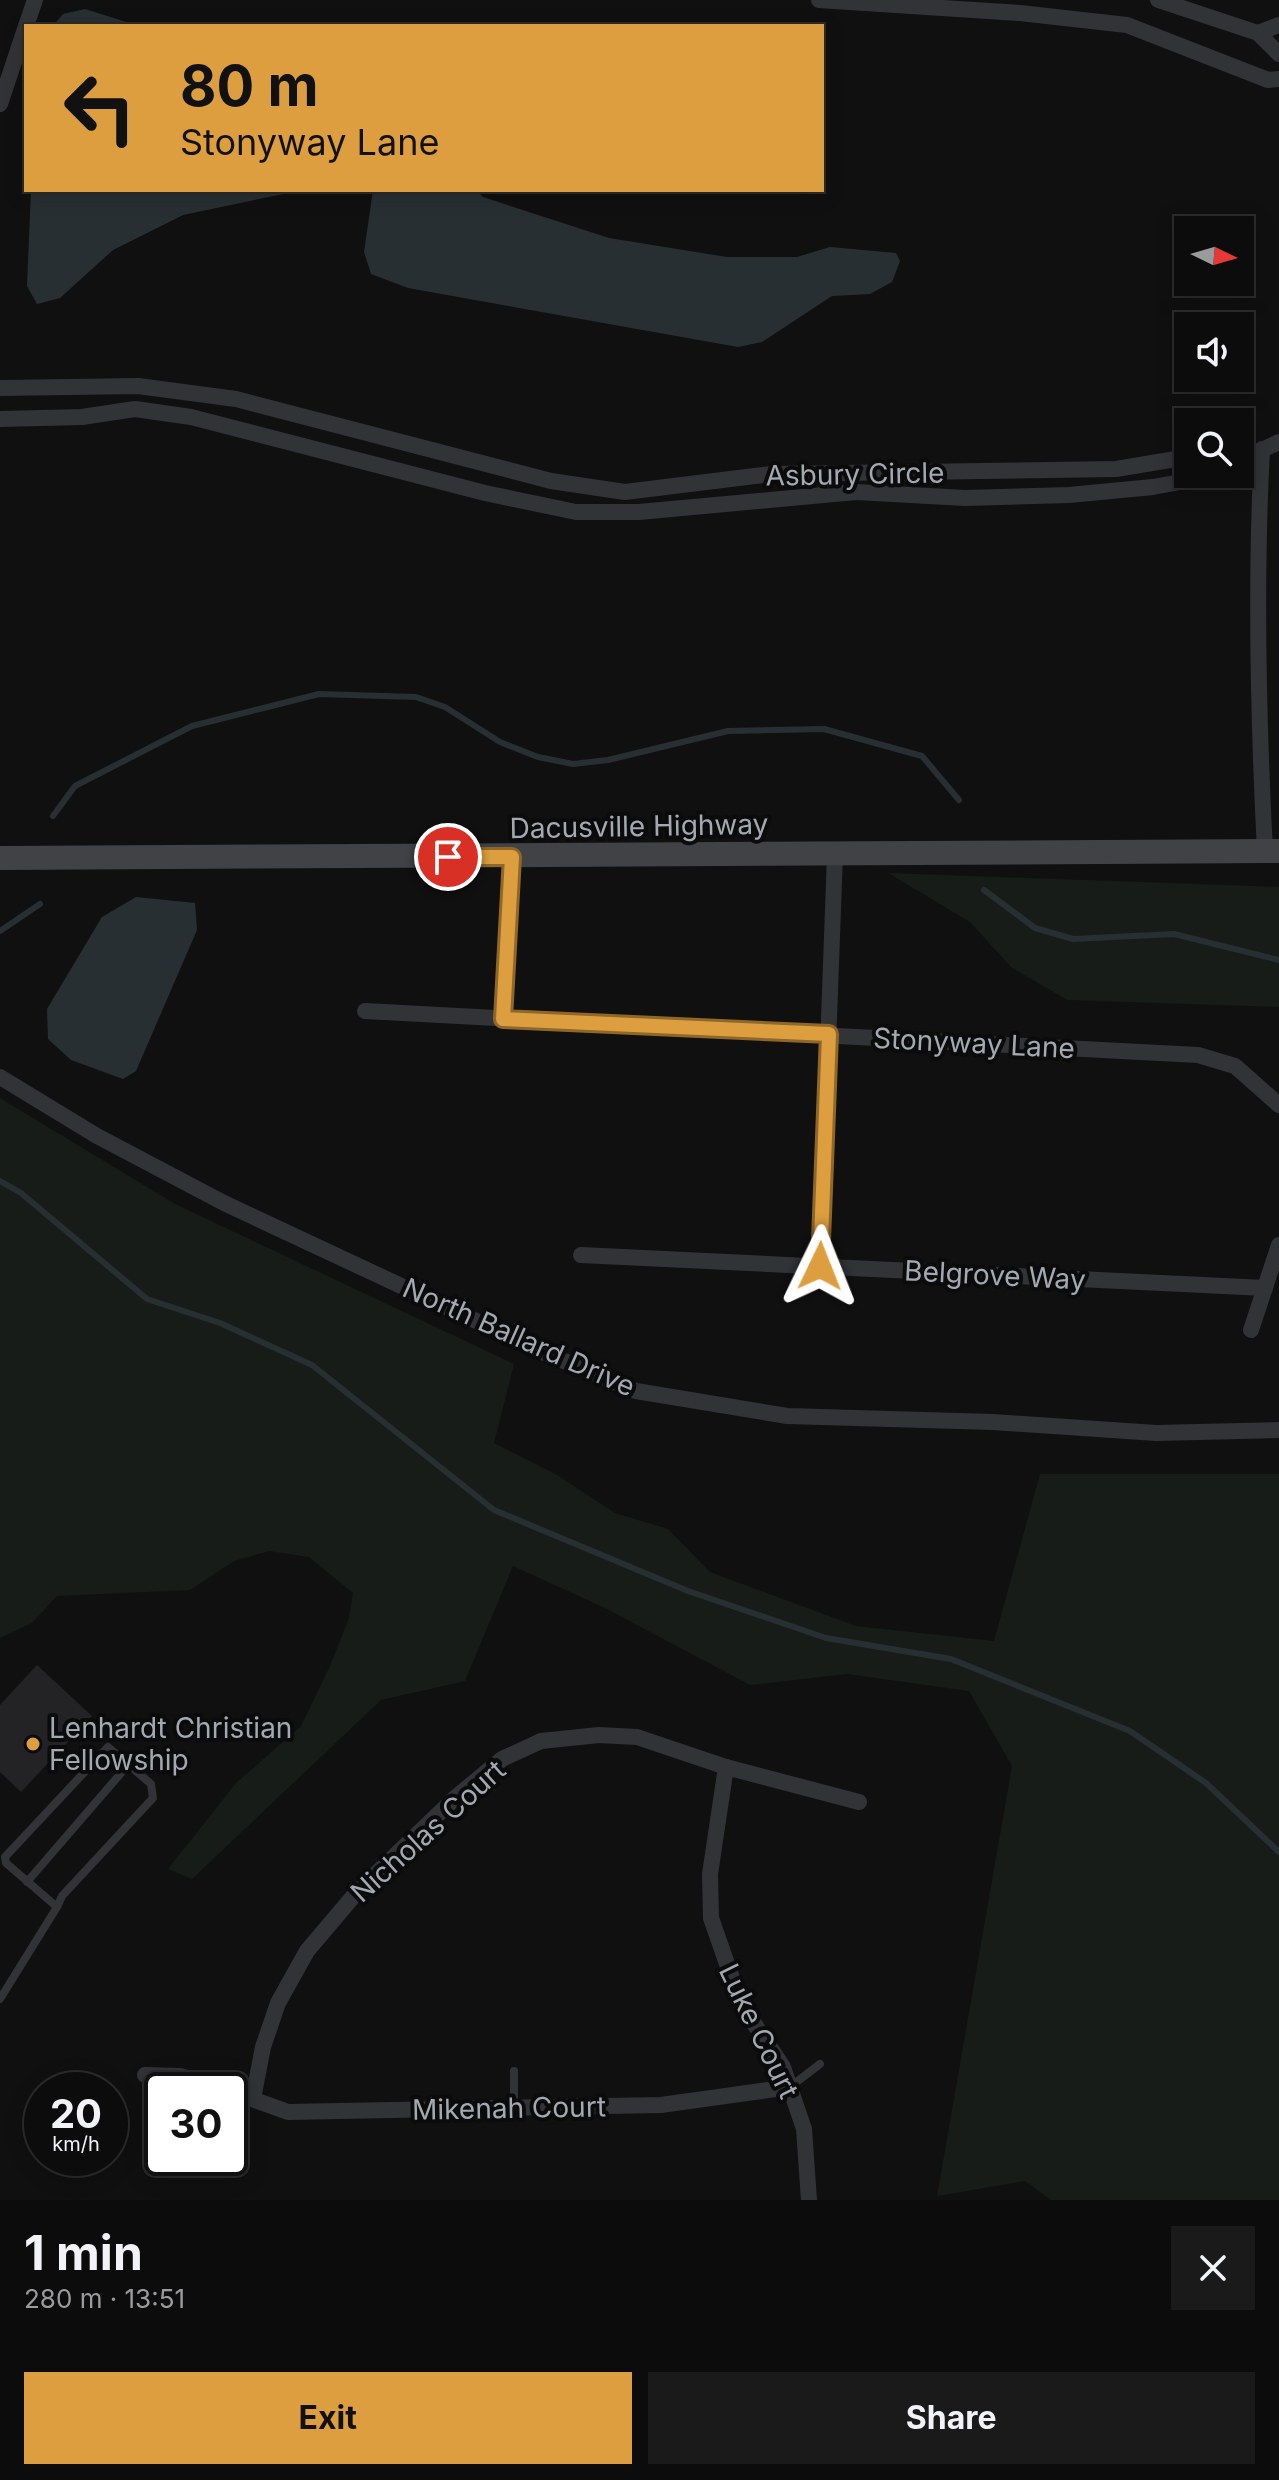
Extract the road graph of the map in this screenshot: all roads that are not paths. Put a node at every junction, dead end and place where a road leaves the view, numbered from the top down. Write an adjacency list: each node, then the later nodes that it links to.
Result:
1 (35, 0): 5 (street)
2 (819, 0): 4 (street)
3 (1158, 0): 8 (street)
4 (1021, 6): 10 (street)
5 (27, 24)
6 (1279, 25): 8 (street)
7 (24, 32): 11 (street)
8 (1258, 33): 9 (street)
9 (1279, 54)
10 (1279, 79)
11 (0, 104)
12 (138, 386): 13 (street, Asbury Circle); 14 (street, Asbury Circle); 15 (street)
13 (0, 388)
14 (246, 401): 17 (street); 20 (street, Asbury Circle)
15 (135, 409): 16 (street, Asbury Circle); 17 (street, Asbury Circle)
16 (0, 419)
17 (237, 429): 28 (street, Asbury Circle)
18 (1279, 442): 19 (street)
19 (1262, 449): 21 (street); 37 (street)
20 (446, 452): 27 (street, Asbury Circle); 28 (street)
21 (1254, 453)
22 (1174, 459): 24 (street, Asbury Circle)
23 (1070, 469): 24 (street, Asbury Circle); 25 (street, Asbury Circle); 32 (street)
24 (1116, 469): 31 (street)
25 (964, 471): 26 (street, Asbury Circle); 33 (street, Asbury Circle)
26 (746, 477): 30 (street, Asbury Circle); 34 (street, Asbury Circle)
27 (543, 479): 30 (street, Asbury Circle); 35 (street)
28 (436, 481): 35 (street, Asbury Circle)
29 (1174, 482): 31 (street, Asbury Circle)
30 (673, 485): 36 (street)
31 (1116, 491): 32 (street, Asbury Circle)
32 (1069, 495): 33 (street, Asbury Circle)
33 (965, 498): 34 (street, Asbury Circle)
34 (749, 502): 36 (street, Asbury Circle)
35 (537, 504): 36 (street, Asbury Circle)
36 (676, 508)
37 (1272, 851): 38 (main road, Dacusville Highway)
38 (835, 854): 39 (main road, Dacusville Highway); 43 (street)
39 (512, 857): 40 (main road, Dacusville Highway); 42 (street)
40 (0, 858)
41 (365, 1011): 42 (street, Stonyway Lane)
42 (503, 1019): 43 (street, Stonyway Lane)
43 (829, 1034): 45 (street, Stonyway Lane); 48 (street)
44 (0, 1077): 51 (street, North Ballard Drive)
45 (1279, 1105)
46 (1279, 1245): 49 (street)
47 (581, 1255): 48 (street, Belgrove Way)
48 (820, 1266): 49 (street, Belgrove Way)
49 (1265, 1288): 50 (street)
50 (1251, 1330)
51 (1279, 1430)
52 (128, 1765): 55 (lane); 55 (lane); 56 (lane)
53 (726, 1767): 54 (street, Nicholas Court); 60 (street, Luke Court); 62 (street, Nicholas Court)
54 (859, 1802)
55 (27, 1882): 56 (lane)
56 (57, 1907): 57 (lane)
57 (0, 1999)
58 (820, 2064): 60 (lane)
59 (514, 2071): 63 (lane)
60 (790, 2087): 63 (street, Mikenah Court); 64 (street, Luke Court)
61 (248, 2097): 62 (street, Mikenah Court)
62 (253, 2099): 63 (street, Mikenah Court)
63 (514, 2109)
64 (809, 2200)

